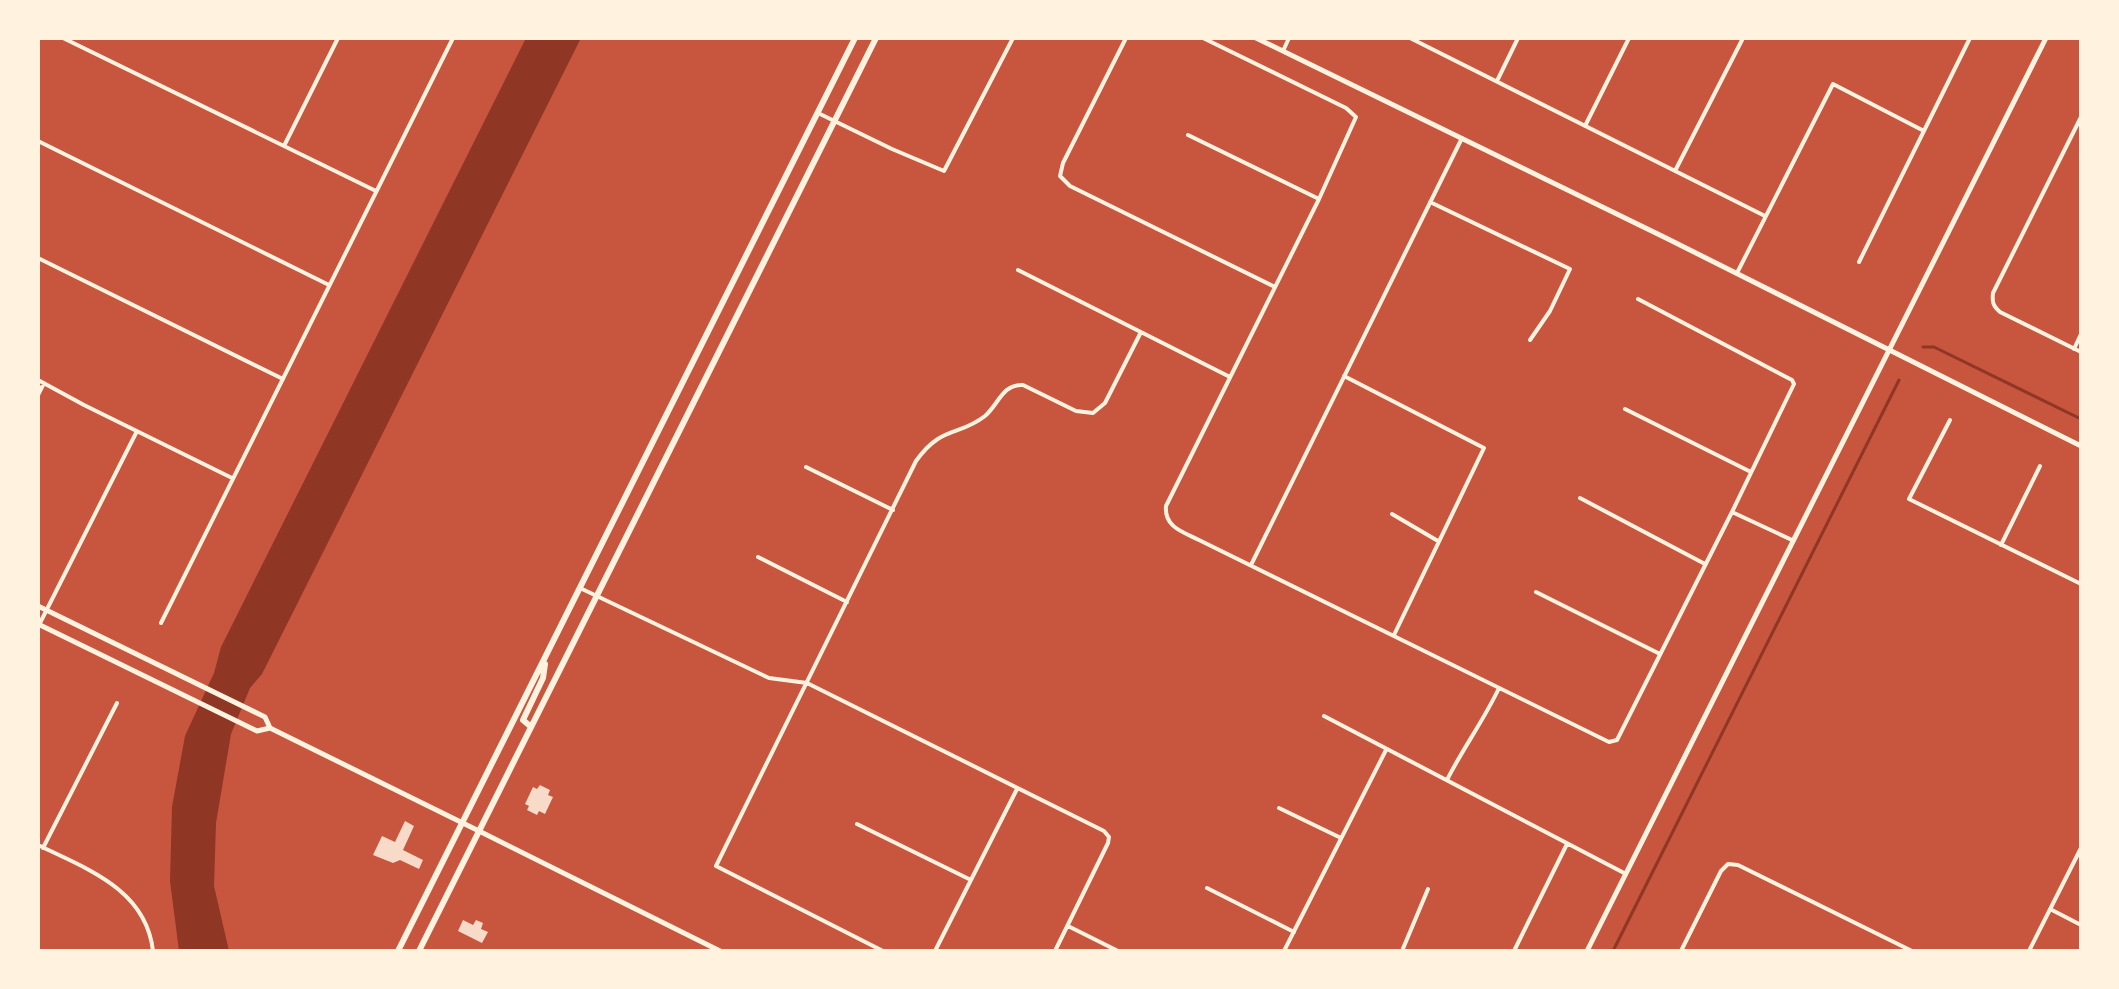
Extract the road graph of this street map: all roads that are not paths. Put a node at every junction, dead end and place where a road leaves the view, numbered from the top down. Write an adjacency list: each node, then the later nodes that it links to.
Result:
1 (63, 38): 27 (street)
2 (338, 38): 27 (street)
3 (453, 38): 29 (street)
4 (855, 38): 19 (main road)
5 (876, 38): 21 (main road)
6 (1013, 38): 21 (street)
7 (1126, 38): 38 (street)
8 (1203, 38): 30 (street)
9 (1256, 38): 17 (main road)
10 (1289, 38): 17 (street)
11 (1410, 38): 18 (street)
12 (1518, 38): 18 (street)
13 (1629, 38): 22 (street)
14 (2046, 38): 43 (main road)
15 (1968, 39): 23 (street)
16 (1742, 40): 28 (street)
17 (1283, 51): 25 (main road)
18 (1497, 81): 22 (street)
19 (818, 113): 21 (street); 71 (main road)
20 (2081, 117): 44 (street)
21 (836, 121): 73 (main road)
22 (1585, 126): 28 (street)
23 (1924, 131): 32 (street); 34 (street)
24 (1188, 135): 30 (street)
25 (1462, 138): 31 (street); 36 (main road)
26 (38, 141): 37 (street)
27 (284, 146): 29 (street)
28 (1675, 171): 32 (street)
29 (376, 191): 37 (street)
30 (1319, 199): 38 (street)
31 (1430, 202): 42 (street); 46 (street)
32 (1765, 216): 36 (street)
33 (38, 258): 48 (street)
34 (1859, 262)
35 (1018, 270): 40 (street)
36 (1736, 274): 43 (main road)
37 (329, 285): 48 (street)
38 (1275, 287): 47 (street)
39 (1638, 299): 58 (street)
40 (1141, 332): 47 (street); 61 (street)
41 (2081, 334): 44 (street)
42 (1530, 340)
43 (1888, 348): 55 (main road); 64 (main road)
44 (2074, 349): 45 (street)
45 (2081, 352)
46 (1344, 376): 65 (street); 69 (street)
47 (1230, 377): 69 (street)
48 (283, 379): 59 (street)
49 (38, 380): 50 (street)
50 (44, 383): 51 (street); 54 (street)
51 (38, 395)
52 (1625, 409): 58 (street)
53 (1950, 420): 66 (street)
54 (137, 431): 59 (street); 76 (street)
55 (2081, 446)
56 (2040, 466): 66 (street)
57 (806, 467): 61 (street)
58 (1751, 472): 62 (street)
59 (233, 478): 77 (street)
60 (1580, 498): 68 (street)
61 (893, 510): 74 (street)
62 (1732, 512): 64 (street); 68 (street)
63 (1392, 514): 65 (street)
64 (1792, 540): 99 (main road)
65 (1439, 541): 79 (street)
66 (2001, 545): 70 (street)
67 (758, 557): 74 (street)
68 (1705, 564): 80 (street)
69 (1251, 565): 79 (street)
70 (2081, 584)
71 (580, 588): 73 (street); 81 (main road)
72 (1536, 592): 80 (street)
73 (598, 596): 82 (street); 86 (main road)
74 (847, 602): 82 (street)
75 (38, 606): 76 (main road)
76 (47, 610): 78 (street); 87 (main road)
77 (161, 623)
78 (39, 624): 87 (main road)
79 (1394, 635): 83 (street)
80 (1660, 654): 83 (street)
81 (546, 656): 86 (main road); 92 (main road)
82 (807, 683): 90 (street); 111 (street)
83 (1499, 688): 89 (street)
84 (117, 703): 97 (street)
85 (1324, 716): 88 (street)
86 (530, 726): 94 (main road)
87 (270, 728): 92 (main road)
88 (1387, 749): 89 (street); 95 (street)
89 (1447, 780): 96 (street)
90 (1017, 788): 100 (street); 105 (street)
91 (1279, 808): 95 (street)
92 (463, 823): 94 (main road); 108 (main road)
93 (857, 824): 100 (street)
94 (479, 831): 109 (main road); 110 (main road)
95 (1341, 838): 106 (street)
96 (1567, 844): 99 (street); 117 (street)
97 (41, 846): 107 (street)
98 (2081, 848): 103 (street)
99 (1626, 874): 118 (main road)
100 (971, 880): 112 (street)
101 (1207, 888): 106 (street)
102 (1428, 889): 116 (street)
103 (2050, 909): 104 (street); 121 (street)
104 (2081, 925)
105 (1068, 926): 113 (street); 114 (street)
106 (1294, 932): 115 (street)
107 (153, 951)
108 (398, 951)
109 (419, 951)
110 (720, 951)
111 (883, 951)
112 (935, 951)
113 (1055, 951)
114 (1118, 951)
115 (1284, 951)
116 (1402, 951)
117 (1514, 951)
118 (1587, 951)
119 (1681, 951): 120 (street)
120 (1912, 951)
121 (2029, 951)

